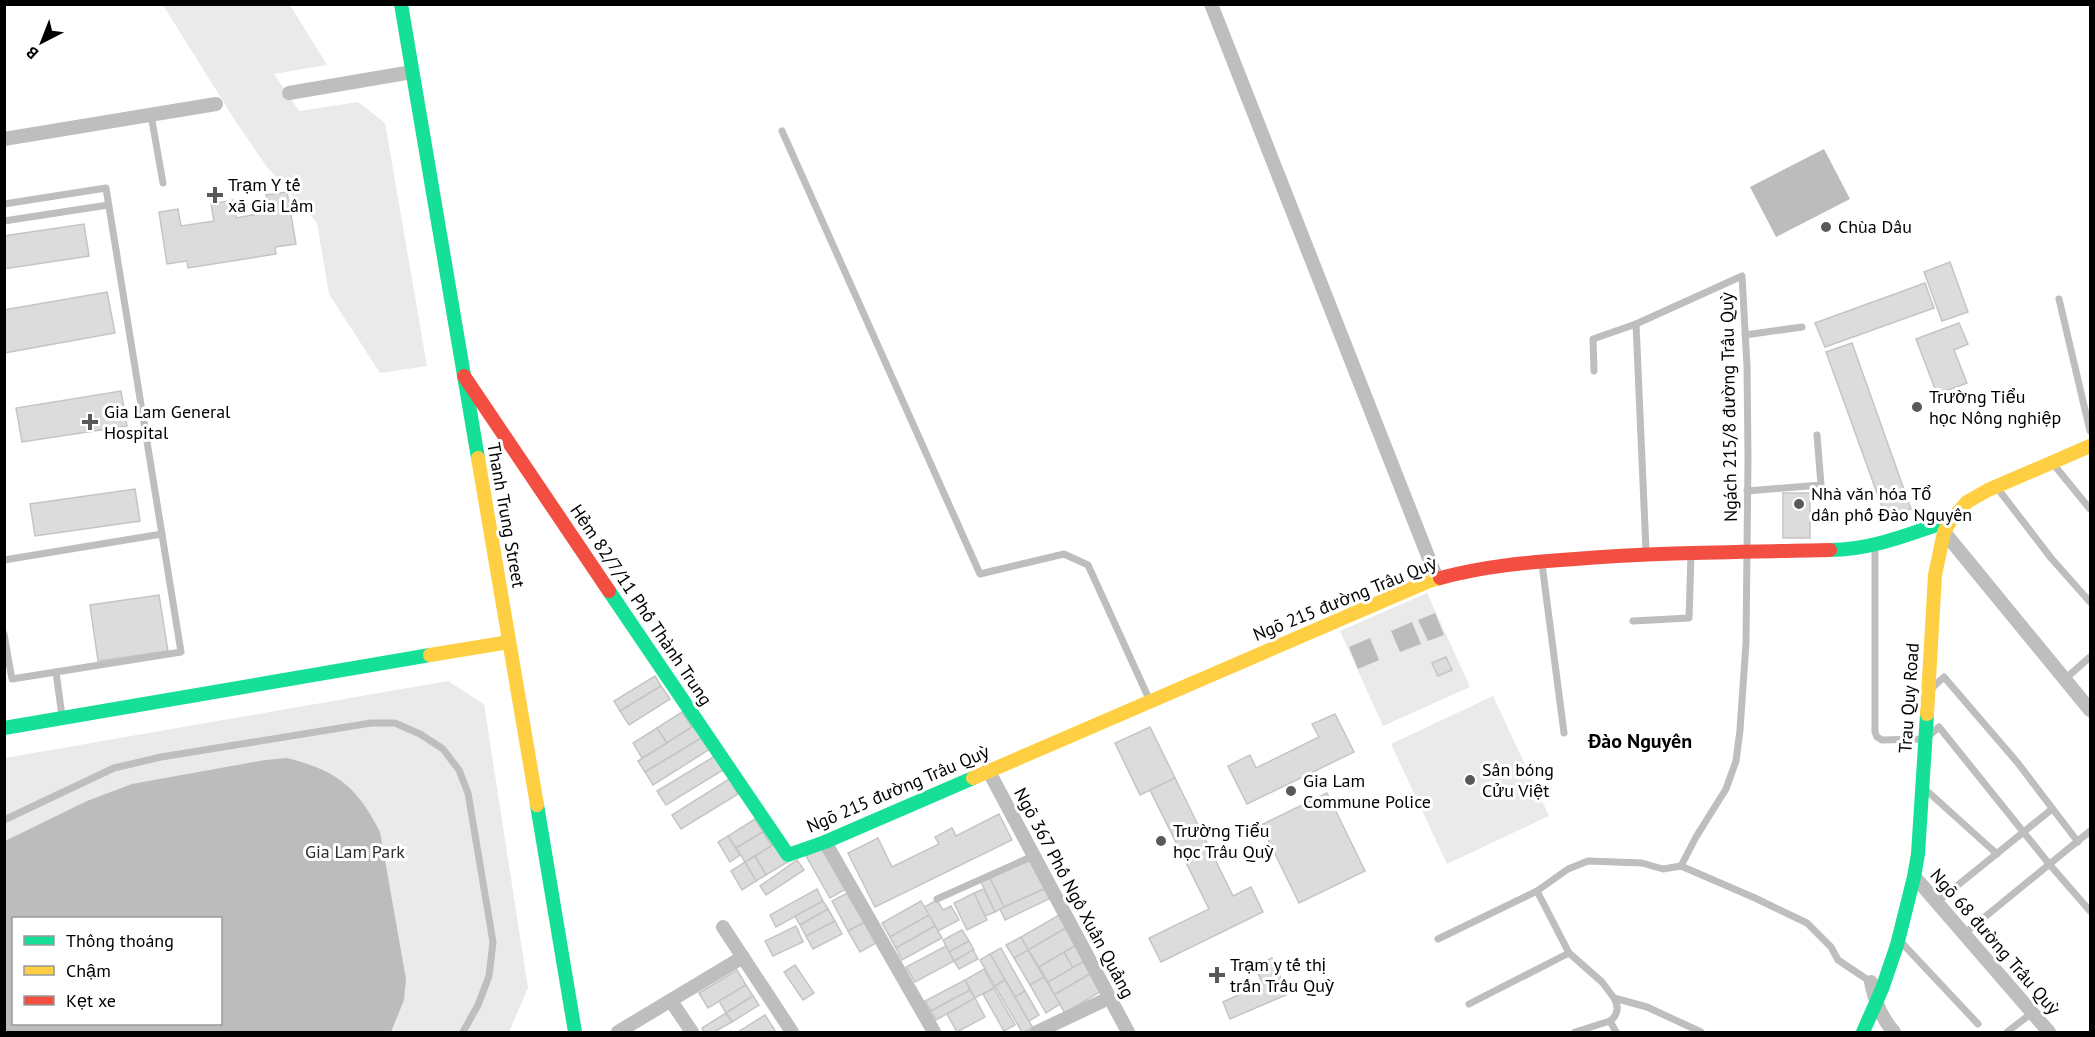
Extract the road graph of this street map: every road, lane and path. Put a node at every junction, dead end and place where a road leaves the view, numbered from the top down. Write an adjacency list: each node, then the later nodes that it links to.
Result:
1 (401, 4): 3 (street, Thanh Trung Street)
2 (1211, 4): 34 (street)
3 (412, 72): 4 (street); 18 (street, Thanh Trung Street)
4 (289, 93)
5 (216, 104): 6 (street)
6 (151, 115): 8 (street); 9 (lane)
7 (782, 132): 43 (lane)
8 (4, 139)
9 (163, 183)
10 (4, 204): 11 (lane)
11 (108, 205): 12 (lane); 27 (lane)
12 (4, 221)
13 (2059, 299): 19 (lane)
14 (1636, 324): 16 (lane, Ngách 215/8 đường Trâu Quỳ); 17 (lane, Ngách 215/8 đường Trâu Quỳ); 31 (lane)
15 (1802, 327): 16 (lane)
16 (1745, 335): 24 (lane, Ngách 215/8 đường Trâu Quỳ)
17 (1594, 371)
18 (464, 376): 38 (street, Thanh Trung Street); 58 (street, Hẻm 82/7/11 Phố Thành Trung)
19 (2091, 431)
20 (1817, 435): 24 (lane)
21 (2091, 446): 22 (street)
22 (2052, 462): 23 (street); 25 (lane)
23 (1997, 486): 26 (street); 35 (lane)
24 (1747, 491): 29 (lane, Ngách 215/8 đường Trâu Quỳ)
25 (2091, 509)
26 (1947, 526): 28 (street, Ngõ 215 đường Trâu Quỳ); 41 (street); 42 (street, Trau Quy Road)
27 (162, 534): 32 (lane); 40 (lane)
28 (1875, 545): 29 (street, Ngõ 215 đường Trâu Quỳ); 48 (lane)
29 (1745, 551): 30 (street, Ngõ 215 đường Trâu Quỳ); 61 (lane, Ngách 215/8 đường Trâu Quỳ)
30 (1692, 552): 31 (street, Ngõ 215 đường Trâu Quỳ); 36 (lane)
31 (1646, 553): 33 (street, Ngõ 215 đường Trâu Quỳ)
32 (4, 560)
33 (1542, 561): 34 (street, Ngõ 215 đường Trâu Quỳ); 47 (lane)
34 (1437, 579): 43 (street, Ngõ 215 đường Trâu Quỳ)
35 (2091, 602)
36 (1633, 621)
37 (4, 634): 40 (lane)
38 (509, 642): 45 (street); 83 (street, Thanh Trung Street)
39 (2091, 657): 41 (lane)
40 (56, 672): 45 (lane)
41 (2066, 678): 44 (street)
42 (1928, 692): 48 (street, Trau Quy Road); 51 (lane)
43 (1150, 701): 49 (street, Ngõ 215 đường Trâu Quỳ)
44 (2091, 710)
45 (62, 719): 46 (street)
46 (4, 729)
47 (1564, 733)
48 (1925, 739): 50 (street, Trau Quy Road); 53 (lane)
49 (988, 770): 55 (street, Ngõ 215 đường Trâu Quỳ); 59 (street, Ngõ 367 Phố Ngô Xuân Quảng)
50 (1922, 787): 57 (lane); 62 (street, Trau Quy Road)
51 (2052, 809): 53 (lane); 56 (lane)
52 (4, 820): 82 (lane)
53 (2023, 831): 57 (lane); 60 (lane)
54 (2090, 832): 56 (lane)
55 (825, 842): 58 (street, Ngõ 215 đường Trâu Quỳ); 87 (street)
56 (2078, 842): 60 (lane)
57 (1997, 854): 65 (lane)
58 (788, 855)
59 (1034, 856): 64 (lane); 74 (street, Ngõ 367 Phố Ngô Xuân Quảng)
60 (2050, 865): 66 (lane); 68 (lane)
61 (1680, 866): 63 (lane); 73 (lane)
62 (1914, 876): 65 (street, Ngõ 68 đường Trâu Quỳ); 70 (street, Trau Quy Road)
63 (1537, 891): 69 (lane); 71 (lane)
64 (937, 899)
65 (1936, 902): 68 (street, Ngõ 68 đường Trâu Quỳ)
66 (2091, 911)
67 (723, 927): 72 (street)
68 (1964, 934): 79 (street, Ngõ 68 đường Trâu Quỳ)
69 (1438, 939)
70 (1899, 940): 78 (street, Trau Quy Road); 81 (lane)
71 (1569, 953): 75 (lane); 77 (lane)
72 (743, 957): 76 (street); 86 (street)
73 (1871, 982): 78 (street)
74 (1110, 998): 88 (street); 89 (street, Ngõ 367 Phố Ngô Xuân Quảng)
75 (1614, 998): 80 (lane); 92 (lane)
76 (671, 1001): 84 (street); 85 (street)
77 (1469, 1004)
78 (1876, 1005): 93 (street, Trau Quy Road); 94 (street)
79 (2032, 1013): 95 (lane); 96 (street, Ngõ 68 đường Trâu Quỳ)
80 (1610, 1021): 90 (lane); 91 (lane)
81 (1978, 1024)
82 (463, 1032)
83 (575, 1032)
84 (618, 1032)
85 (692, 1032)
86 (792, 1032)
87 (934, 1032)
88 (1037, 1032)
89 (1128, 1032)
90 (1575, 1032)
91 (1617, 1032)
92 (1701, 1032)
93 (1863, 1032)
94 (1894, 1032)
95 (2007, 1032)
96 (2049, 1032)

